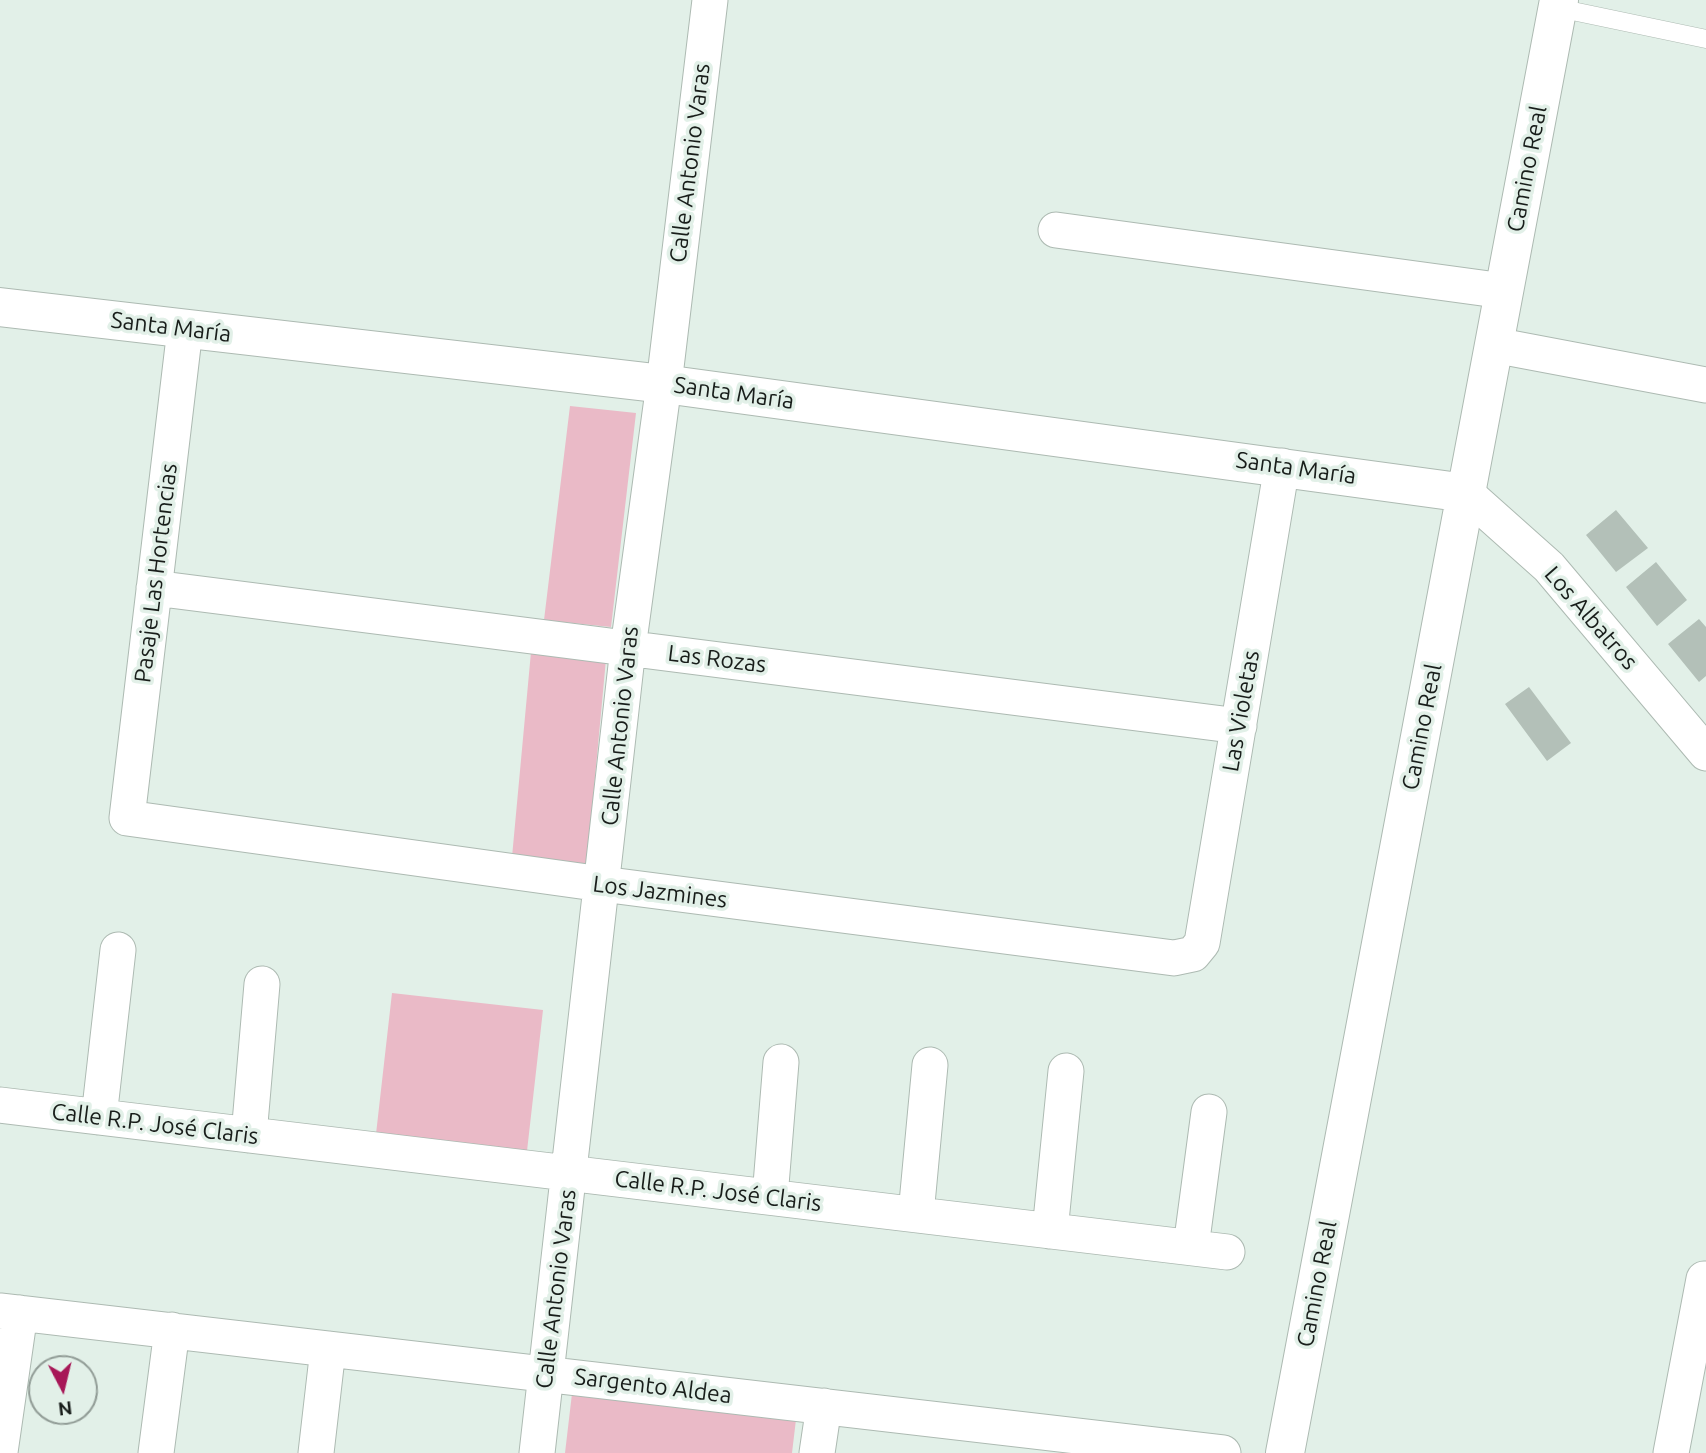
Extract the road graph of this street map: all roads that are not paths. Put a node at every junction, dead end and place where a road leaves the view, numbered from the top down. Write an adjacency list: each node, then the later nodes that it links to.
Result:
1 (710, 0): 9 (street, Calle Antonio Varas)
2 (1558, 4): 3 (lane); 5 (street, Camino Real)
3 (1706, 39)
4 (1056, 230): 5 (street)
5 (1504, 291): 8 (street, Camino Real)
6 (0, 307): 7 (street, Santa María)
7 (186, 329): 9 (street, Santa María); 13 (street, Pasaje Las Hortencias)
8 (1494, 345): 10 (street); 12 (street, Camino Real)
9 (664, 384): 11 (street, Santa María); 14 (street, Calle Antonio Varas)
10 (1706, 385)
11 (1282, 466): 12 (street, Santa María); 15 (street, Las Violetas)
12 (1466, 493): 16 (street, Los Albatros); 49 (street, Camino Real)
13 (154, 588): 14 (street, Las Rozas); 17 (street, Pasaje Las Hortencias)
14 (628, 648): 15 (street, Las Rozas); 18 (street, Calle Antonio Varas)
15 (1239, 726): 20 (street, Las Violetas)
16 (1706, 753)
17 (127, 818): 18 (street, Los Jazmines)
18 (602, 884): 20 (street, Los Jazmines); 29 (street, Calle Antonio Varas)
19 (118, 950): 27 (street)
20 (1193, 954)
21 (262, 984): 28 (street)
22 (780, 1062): 30 (street)
23 (930, 1065): 31 (street)
24 (1066, 1071): 32 (street)
25 (0, 1105): 27 (street, Calle R.P. José Claris)
26 (1209, 1112): 33 (street)
27 (99, 1117): 28 (street, Calle R.P. José Claris)
28 (249, 1135): 29 (street, Calle R.P. José Claris)
29 (569, 1173): 30 (street, Calle R.P. José Claris); 39 (street, Calle Antonio Varas)
30 (770, 1197): 31 (street, Calle R.P. José Claris)
31 (916, 1214): 32 (street, Calle R.P. José Claris)
32 (1050, 1231): 33 (street, Calle R.P. José Claris)
33 (1191, 1247): 34 (street, Calle R.P. José Claris)
34 (1227, 1252)
35 (1704, 1279): 50 (street)
36 (10, 1312): 37 (street, Sargento Aldea); 43 (street)
37 (172, 1330): 38 (street, Sargento Aldea); 44 (street)
38 (328, 1349): 39 (street, Sargento Aldea); 45 (street)
39 (546, 1374): 40 (street, Sargento Aldea); 46 (street, Calle Antonio Varas)
40 (824, 1406): 41 (street, Sargento Aldea); 47 (street)
41 (966, 1438): 42 (street, Sargento Aldea)
42 (1120, 1447): 48 (street, Sargento Aldea)
43 (0, 1452)
44 (156, 1453)
45 (316, 1453)
46 (537, 1453)
47 (817, 1453)
48 (1223, 1453)
49 (1285, 1453)
50 (1671, 1453)

